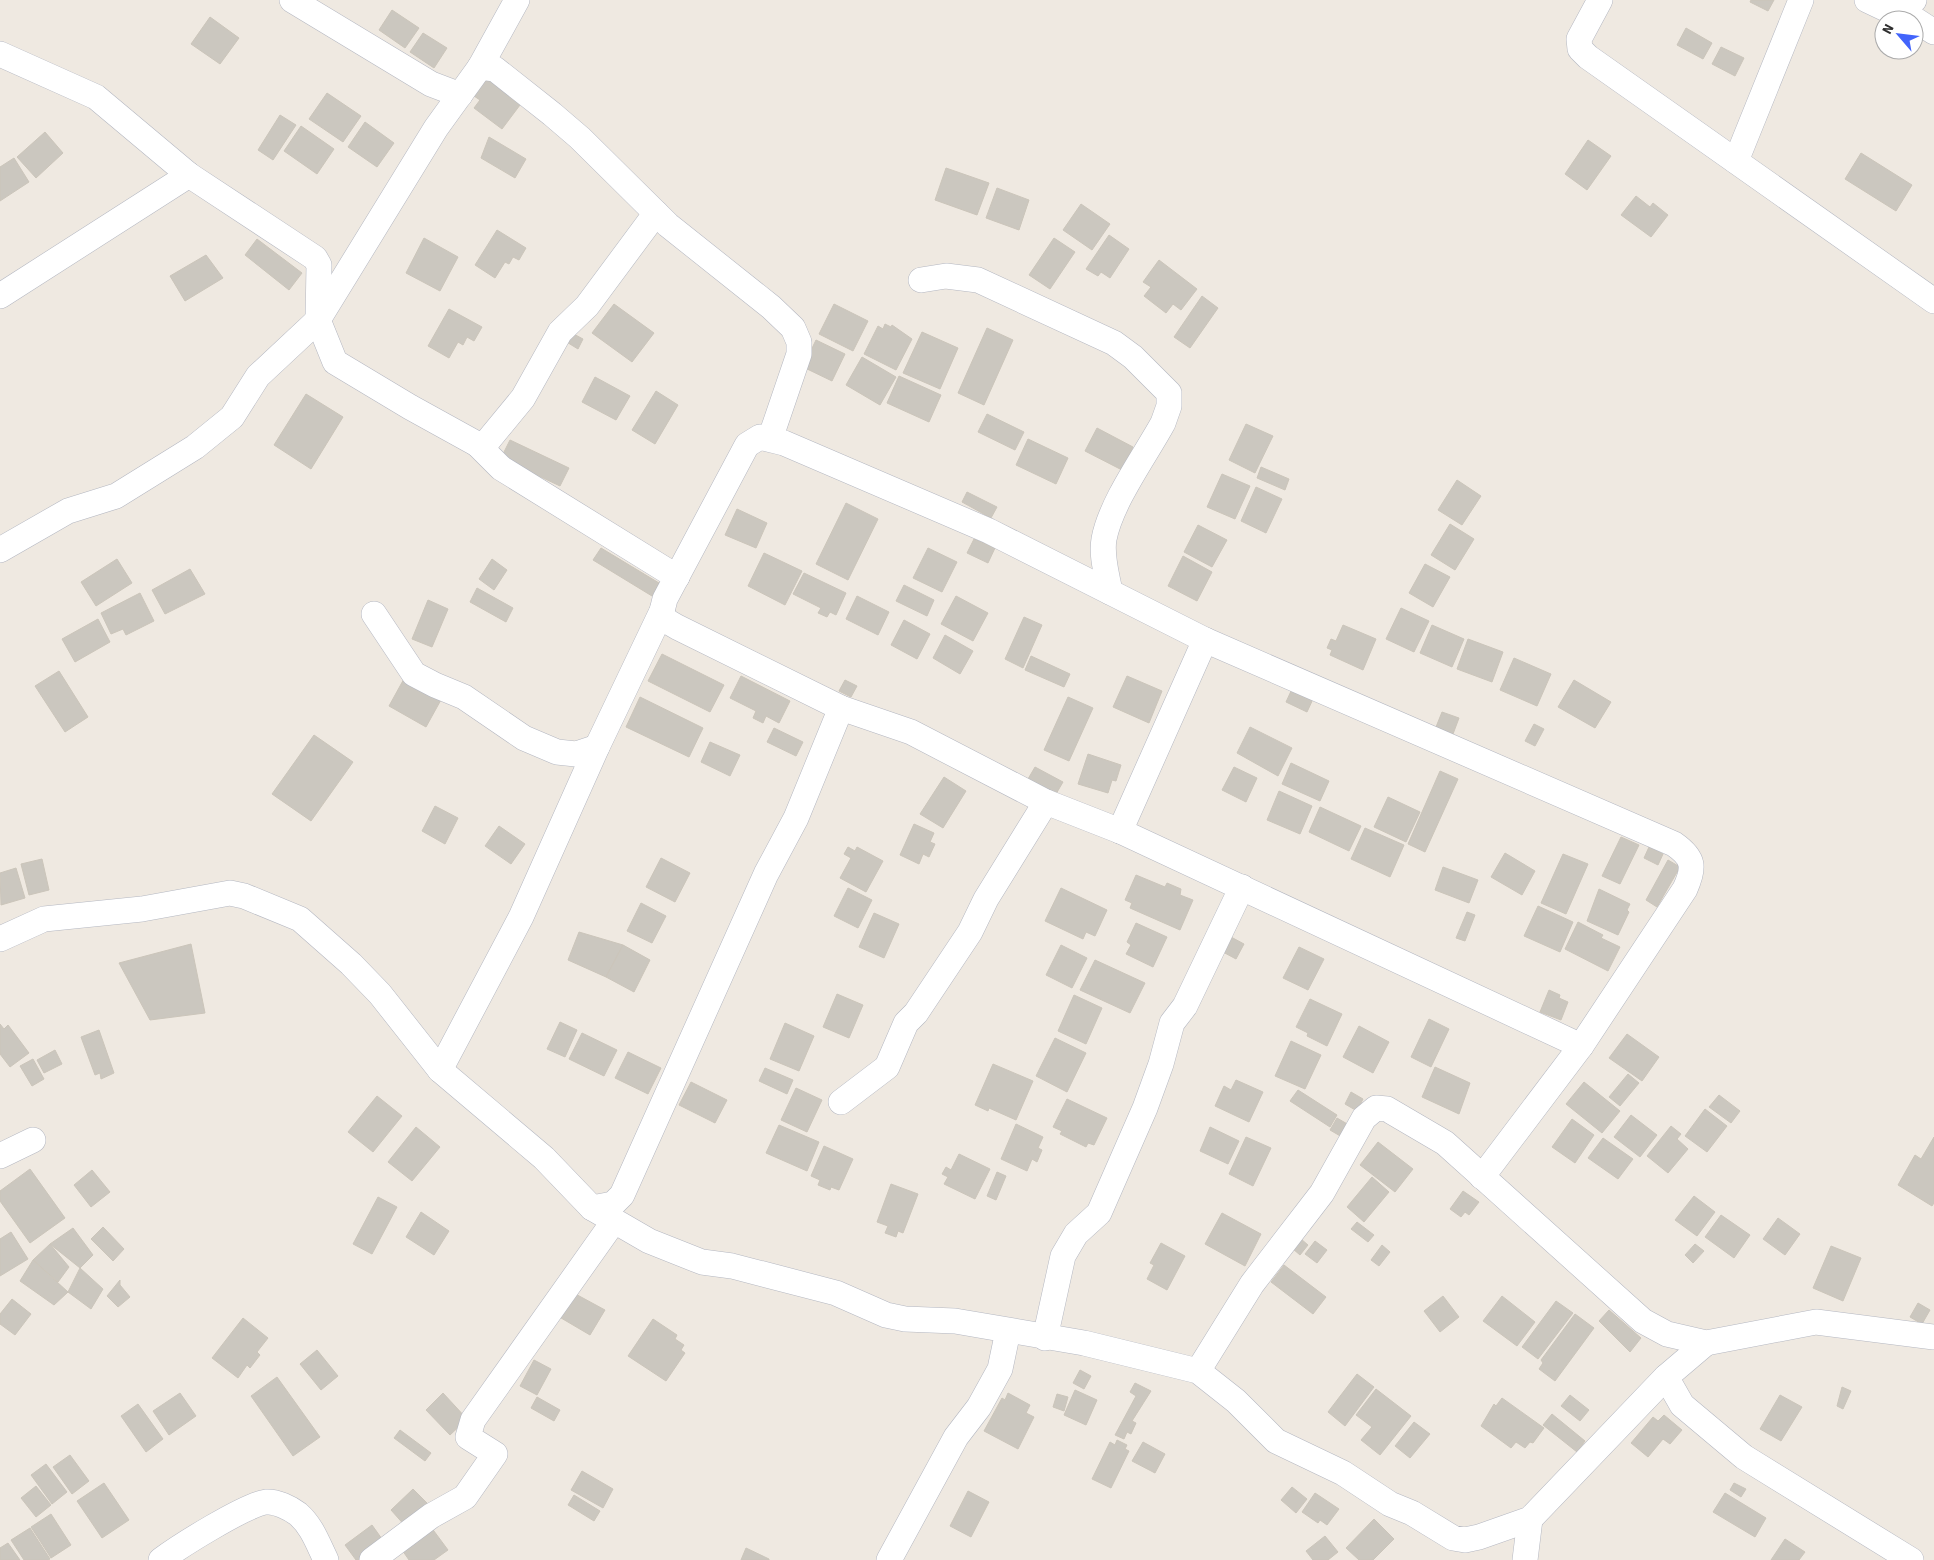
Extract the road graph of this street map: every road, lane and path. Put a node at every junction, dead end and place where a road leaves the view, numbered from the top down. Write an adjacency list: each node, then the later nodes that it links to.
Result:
1 (292, 0): 10 (street)
2 (1600, 0): 11 (street)
3 (1801, 0): 11 (street)
4 (1867, 0): 6 (street)
5 (516, 1): 9 (street)
6 (1907, 5): 7 (street)
7 (1934, 32)
8 (0, 54): 12 (street)
9 (480, 67): 10 (street); 13 (street)
10 (460, 95): 17 (street)
11 (1736, 161): 16 (street)
12 (189, 175): 15 (street); 17 (street)
13 (656, 213): 18 (street); 19 (street)
14 (921, 280): 22 (street)
15 (0, 296)
16 (1934, 301)
17 (318, 320): 19 (street); 20 (street)
18 (770, 439): 21 (street); 22 (street)
19 (476, 444): 21 (street)
20 (0, 550)
21 (677, 577): 23 (street)
22 (1110, 592): 25 (street)
23 (662, 611): 26 (street); 27 (street)
24 (374, 614): 27 (street)
25 (1205, 640): 29 (street); 32 (street)
26 (841, 708): 28 (street); 38 (street)
27 (597, 747): 33 (street)
28 (1046, 802): 29 (street); 34 (street)
29 (1120, 831): 30 (street)
30 (1242, 887): 32 (street); 41 (street)
31 (0, 939): 33 (street)
32 (1581, 1046): 37 (street)
33 (440, 1070): 38 (street)
34 (841, 1102)
35 (33, 1140): 36 (street)
36 (0, 1156)
37 (1482, 1177): 43 (street); 44 (street)
38 (592, 1208): 39 (street)
39 (614, 1221): 40 (street); 50 (street)
40 (1008, 1331): 41 (street); 51 (street)
41 (1045, 1338): 44 (street)
42 (1934, 1338): 43 (street)
43 (1706, 1344): 45 (street)
44 (1198, 1371): 46 (street)
45 (1666, 1377): 46 (street); 47 (street)
46 (1530, 1519): 52 (street)
47 (1886, 1554): 53 (street)
48 (161, 1560): 49 (street)
49 (326, 1560)
50 (372, 1560)
51 (889, 1560)
52 (1525, 1560)
53 (1911, 1560)

